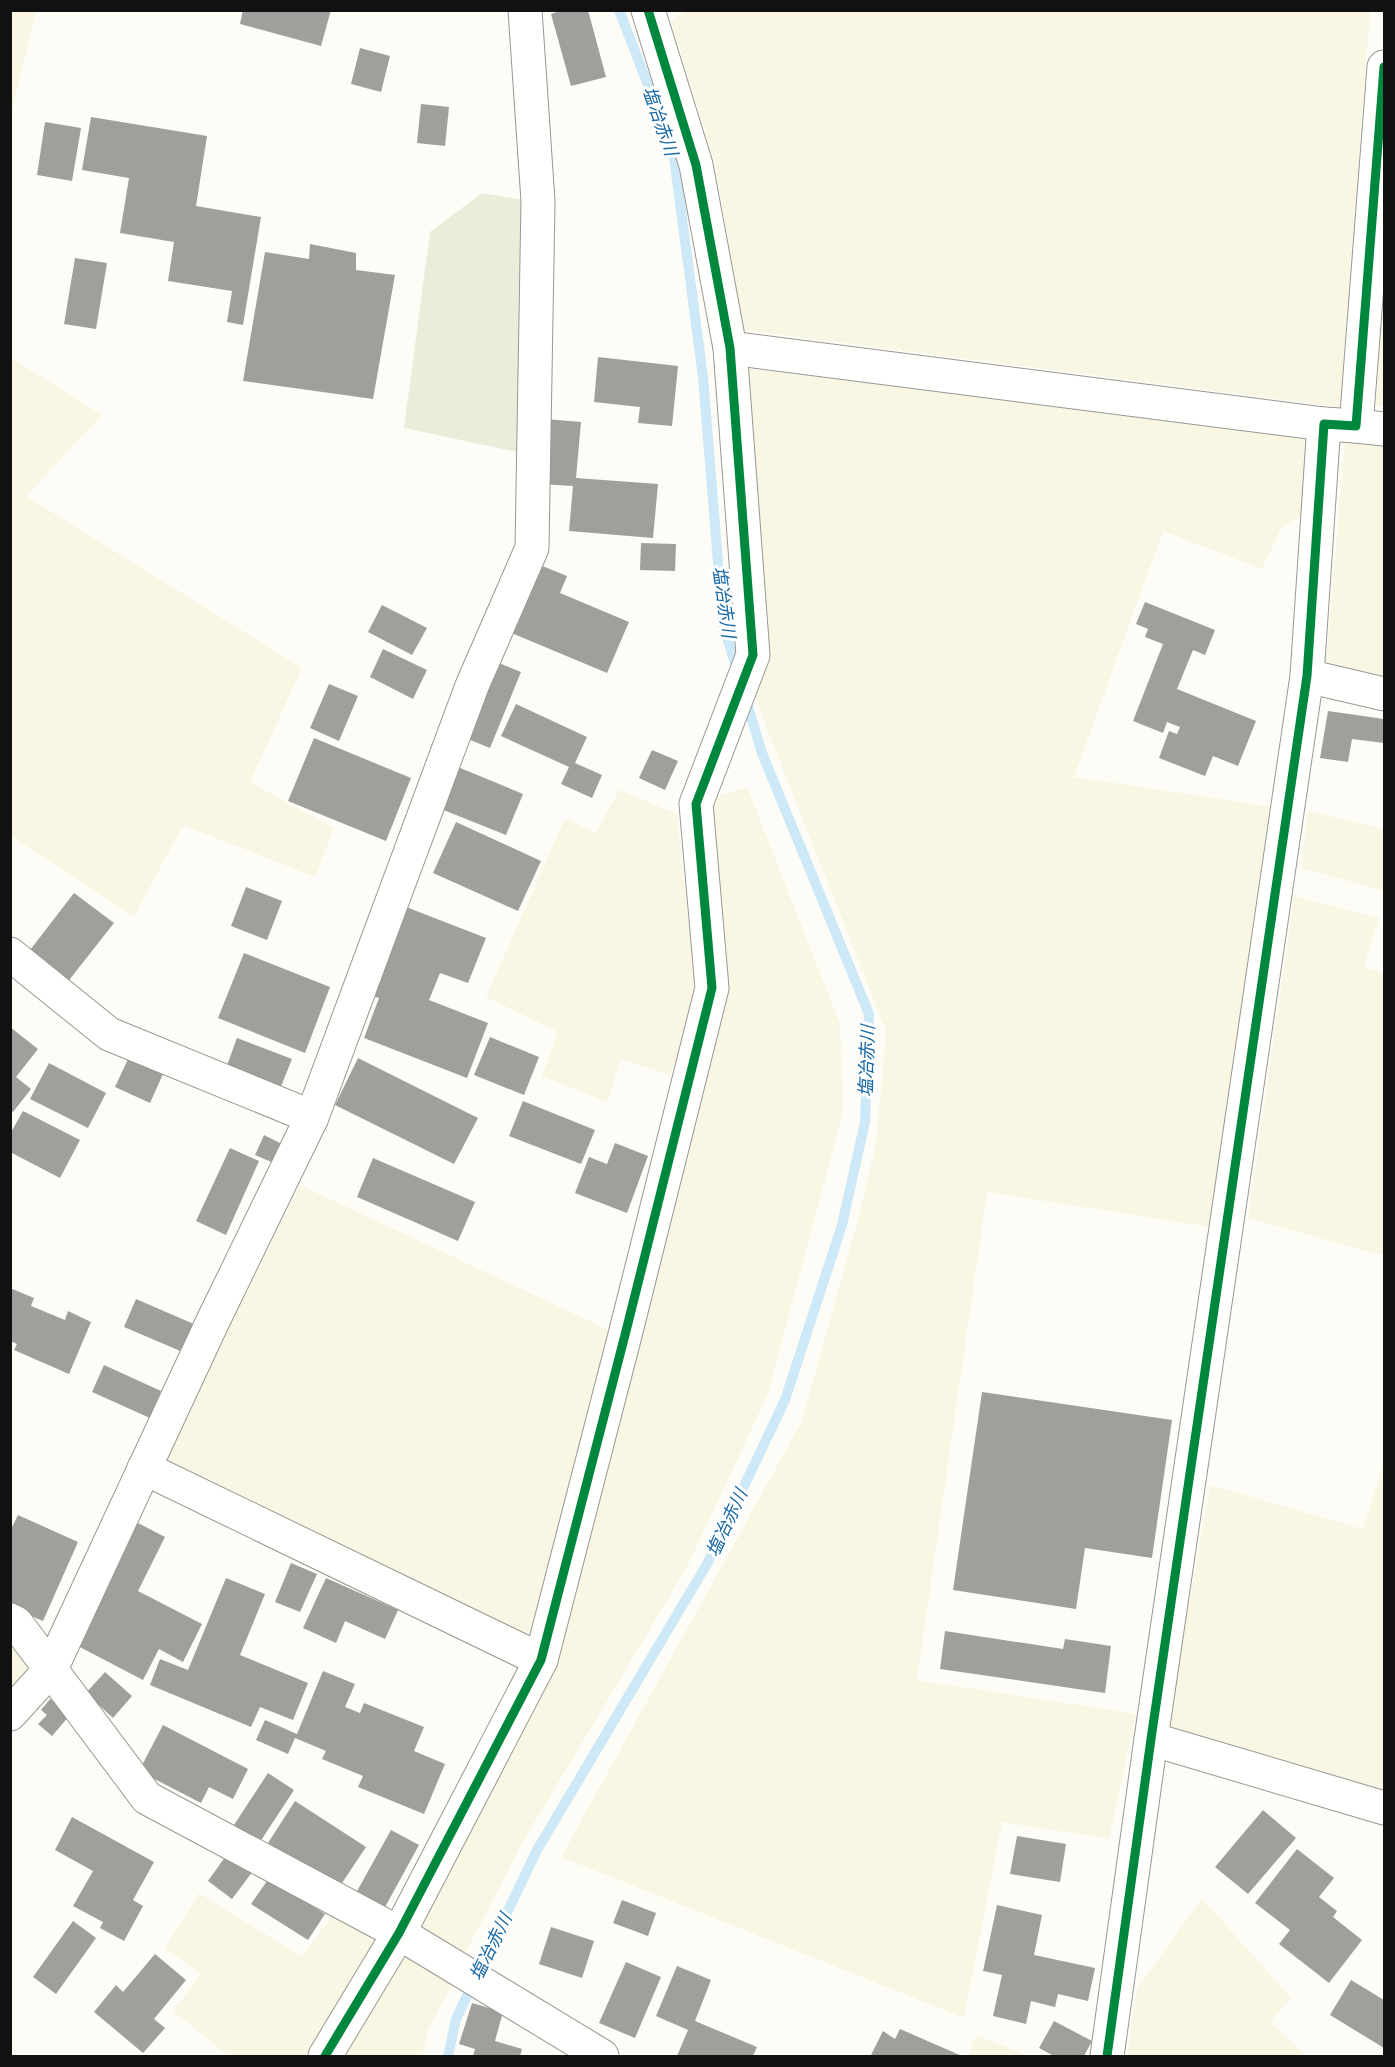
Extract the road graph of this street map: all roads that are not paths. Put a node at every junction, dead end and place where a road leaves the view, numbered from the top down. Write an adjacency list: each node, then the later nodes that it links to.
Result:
1 (525, 10): 10 (street)
2 (653, 13): 4 (street)
3 (1384, 67): 6 (street)
4 (730, 348): 5 (street); 13 (street)
5 (1324, 424): 6 (street); 7 (street)
6 (1370, 427)
7 (1307, 676): 8 (street); 16 (street)
8 (1384, 694)
9 (10, 954): 10 (street)
10 (312, 1117): 11 (street)
11 (144, 1468): 13 (street); 14 (street)
12 (10, 1620): 14 (street)
13 (541, 1660): 18 (street)
14 (51, 1669): 15 (street); 18 (street)
15 (10, 1714)
16 (1151, 1740): 17 (street); 21 (street)
17 (1384, 1808)
18 (399, 1933): 19 (street); 20 (street)
19 (326, 2056)
20 (602, 2056)
21 (1107, 2056)

